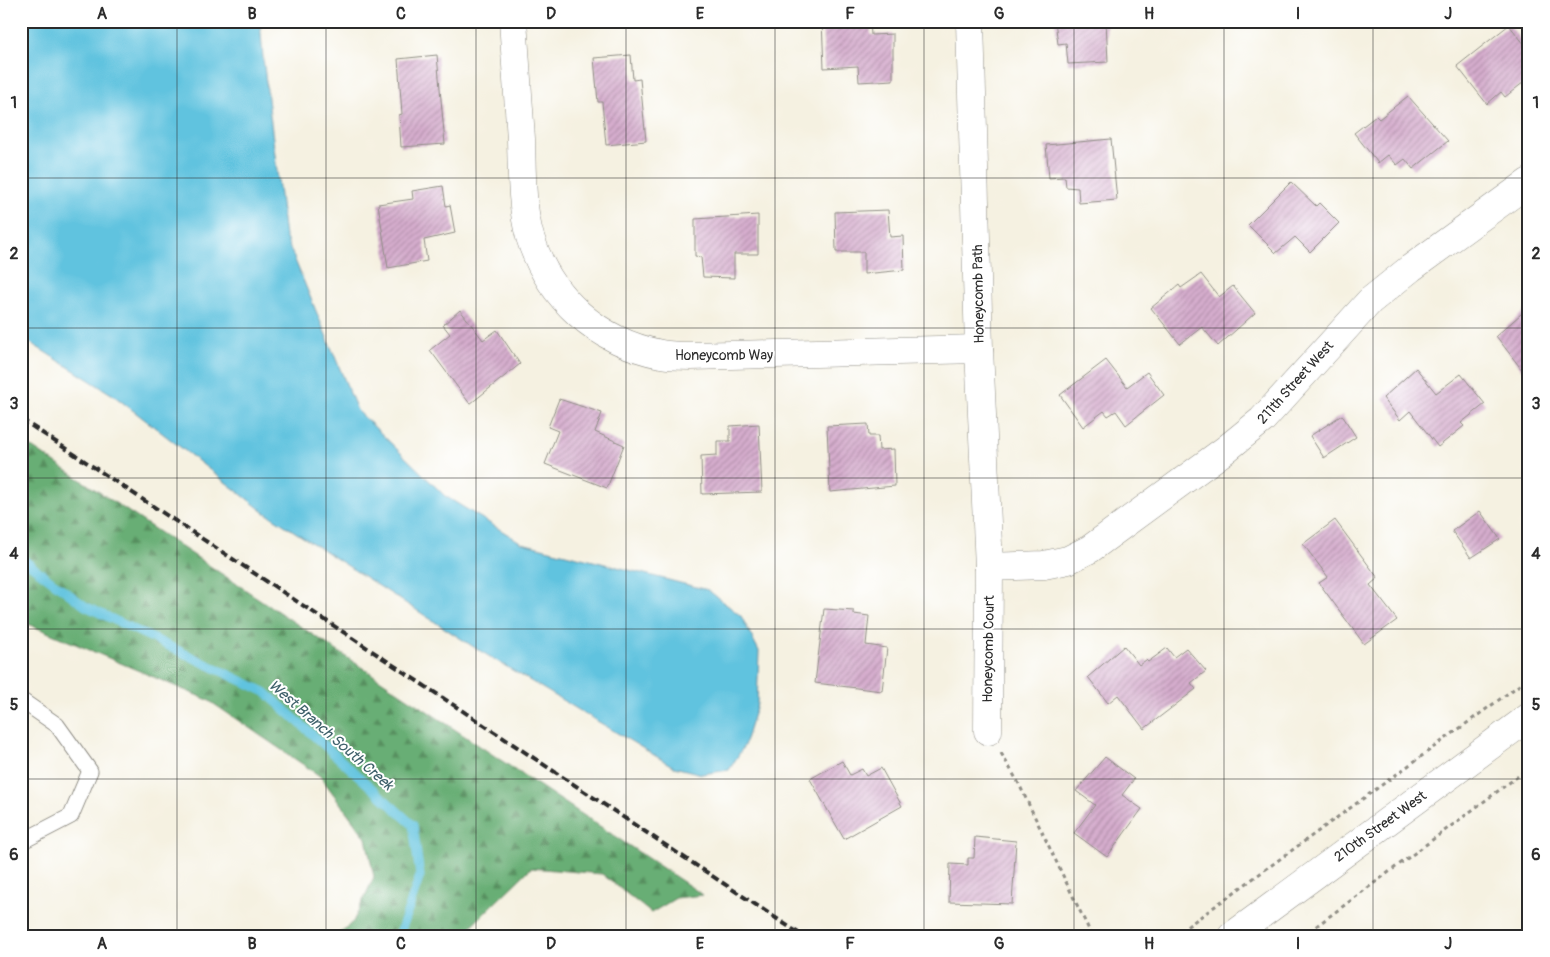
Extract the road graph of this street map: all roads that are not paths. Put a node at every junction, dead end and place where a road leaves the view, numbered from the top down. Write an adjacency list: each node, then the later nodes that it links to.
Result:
1 (514, 21): 4 (street, Honeycomb Way)
2 (970, 21): 4 (street, Honeycomb Path)
3 (1529, 182): 5 (street, 211th Street West)
4 (979, 349): 5 (street, Honeycomb Path)
5 (989, 567): 8 (street, Honeycomb Court)
6 (21, 700): 9 (lane)
7 (1529, 717): 10 (street, 210th Street West)
8 (988, 731)
9 (21, 842)
10 (1232, 936)

